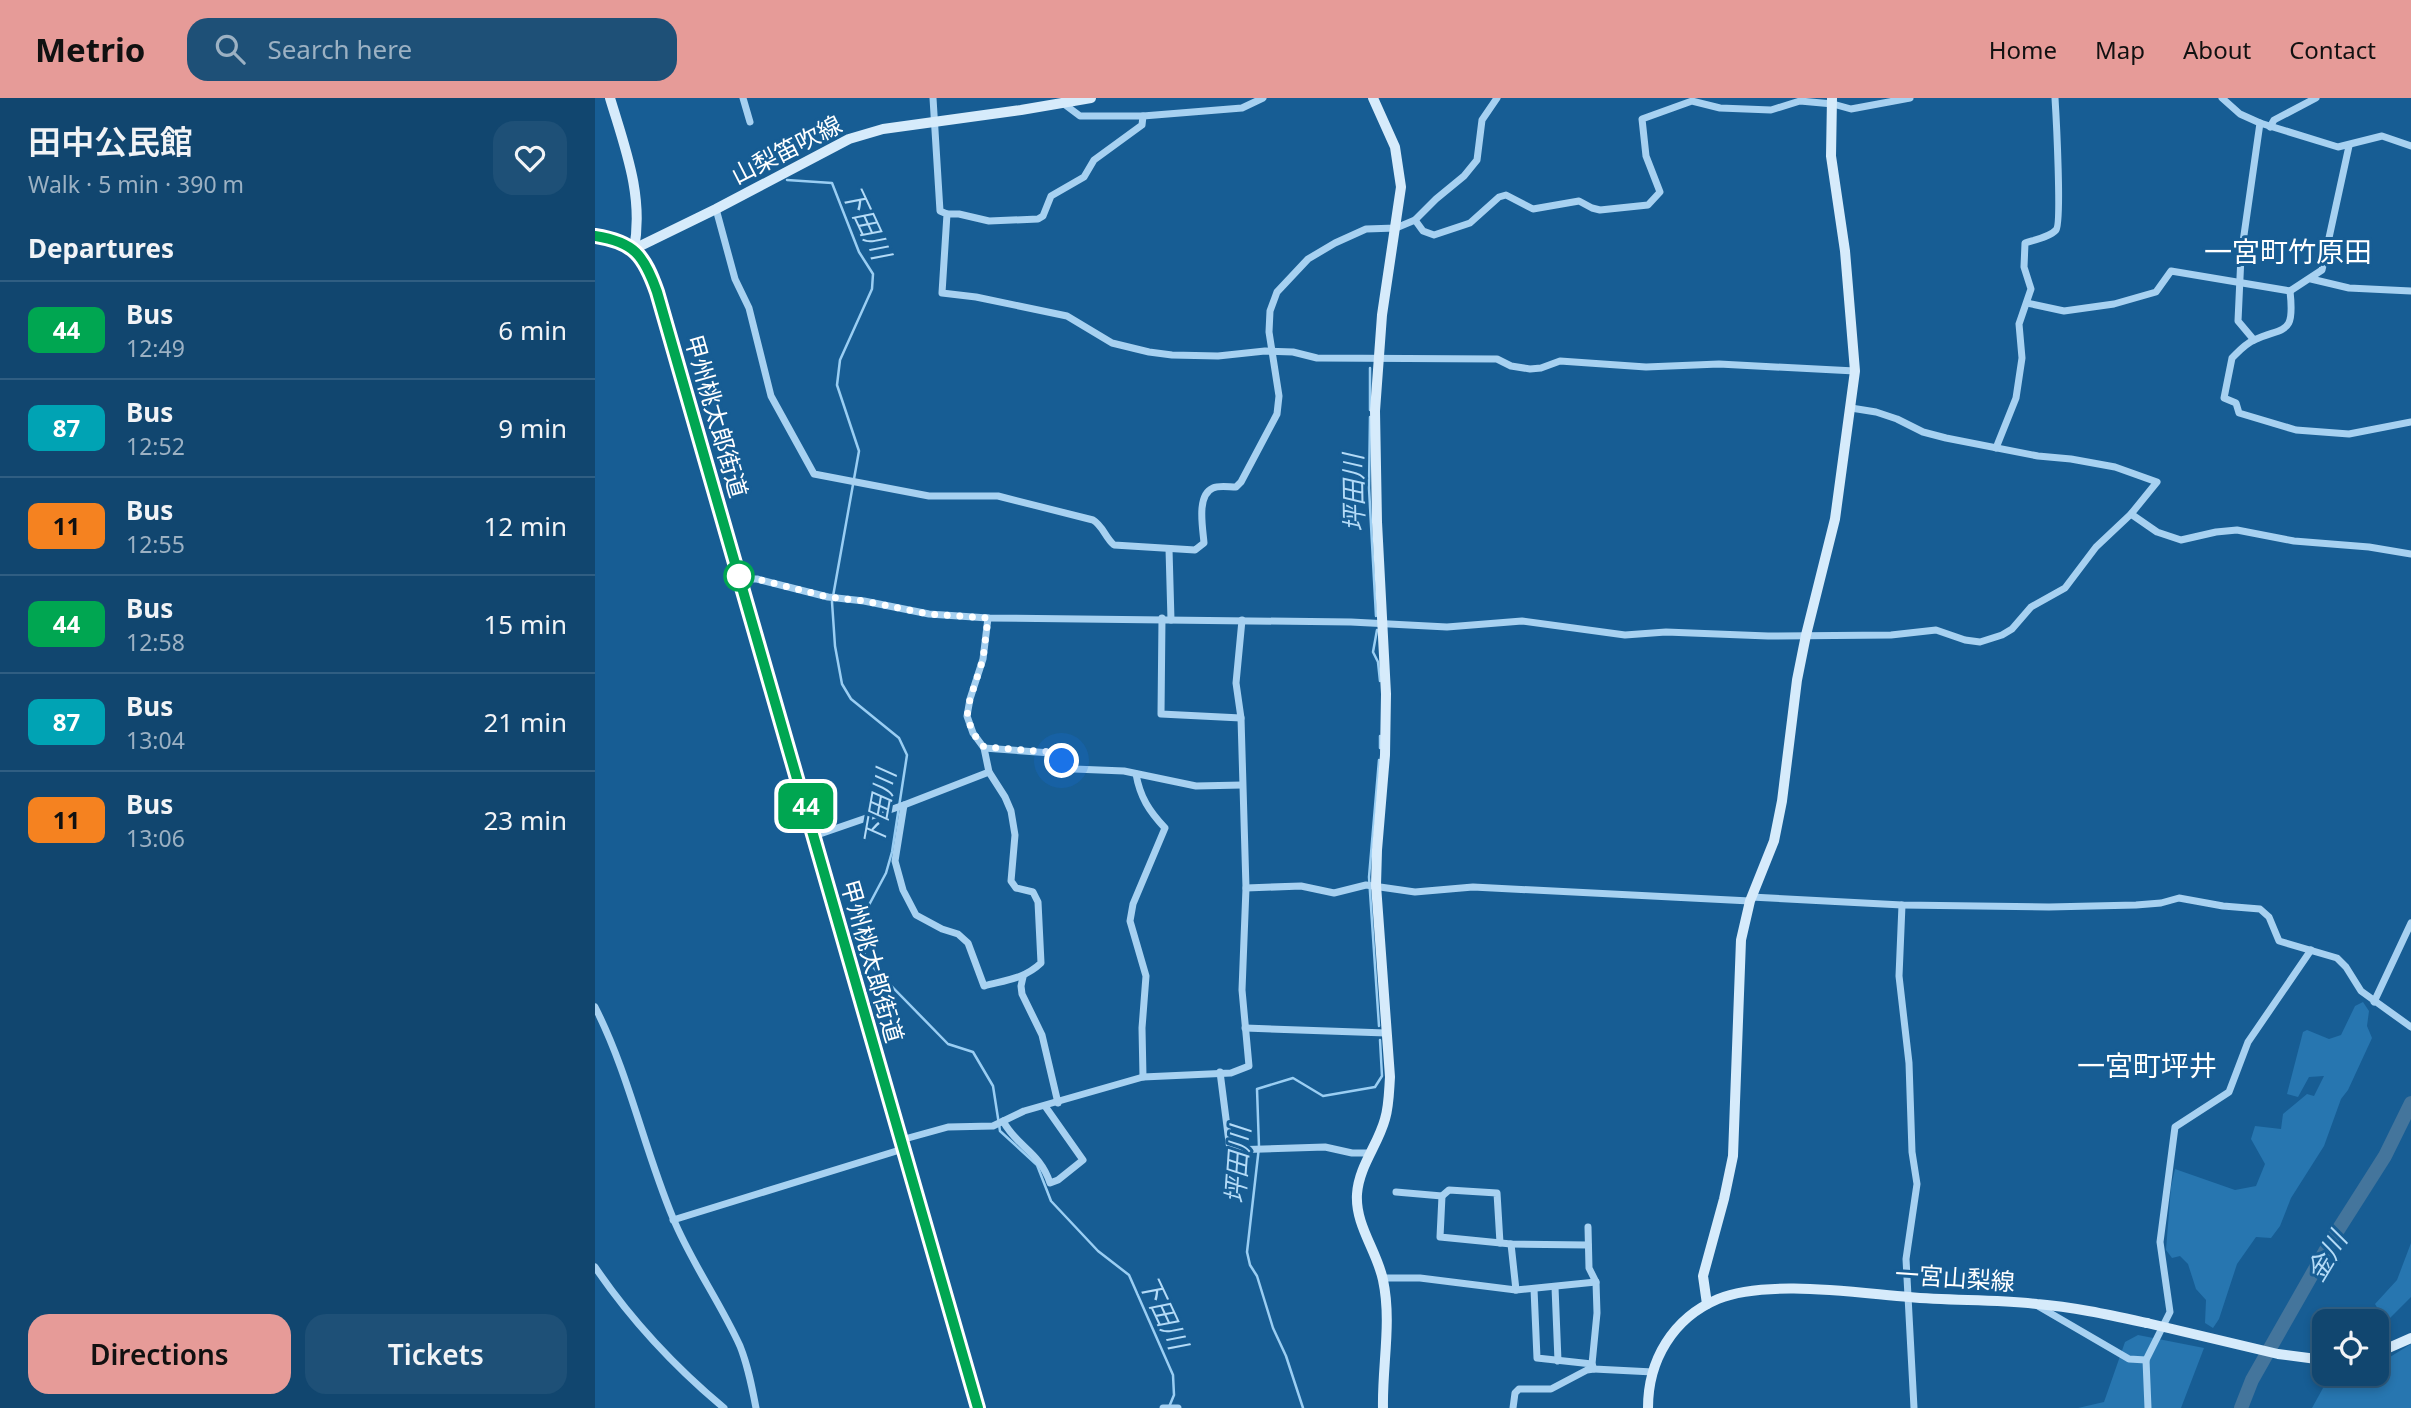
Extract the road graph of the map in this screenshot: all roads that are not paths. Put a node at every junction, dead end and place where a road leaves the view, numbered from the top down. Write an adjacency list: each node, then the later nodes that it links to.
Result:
1 (610, 98): 26 (street)
2 (743, 98): 16 (street)
3 (933, 98): 15 (street)
4 (1091, 98): 13 (street, 山梨笛吹線)
5 (1263, 98): 14 (street)
6 (1373, 98): 24 (street)
7 (1497, 98): 23 (street)
8 (1910, 98): 12 (street)
9 (2055, 98): 31 (street)
10 (2223, 98): 17 (street)
11 (2316, 98): 18 (street)
12 (1832, 101): 23 (street); 35 (street)
13 (1064, 104): 14 (street); 15 (street, 山梨笛吹線)
14 (1143, 116): 22 (street)
15 (935, 121): 21 (street, 山梨笛吹線); 22 (street)
16 (750, 122)
17 (2260, 123): 18 (street); 28 (street)
18 (2270, 127): 19 (street)
19 (2349, 146): 20 (street); 27 (street)
20 (2411, 146)
21 (716, 209): 26 (street, 山梨笛吹線); 40 (street)
22 (947, 215): 33 (street)
23 (1415, 220): 24 (street)
24 (1396, 228): 33 (street); 34 (street)
25 (595, 236): 26 (highway)
26 (634, 249): 42 (highway, 甲州桃太郎街道)
27 (2311, 279): 29 (street); 30 (street)
28 (2241, 283): 29 (street); 31 (street); 32 (street)
29 (2290, 291): 32 (street)
30 (2411, 291)
31 (2027, 303): 38 (street)
32 (2254, 340): 37 (street)
33 (1273, 351): 34 (street); 40 (street)
34 (1378, 357): 35 (street); 47 (street)
35 (1855, 371): 36 (street)
36 (1851, 408): 38 (street); 48 (street)
37 (2411, 422)
38 (1996, 448): 39 (street)
39 (2131, 514): 41 (street); 48 (street)
40 (1169, 549): 45 (street)
41 (2411, 555)
42 (740, 579): 43 (street); 55 (highway, 甲州桃太郎街道)
43 (988, 618): 44 (street); 50 (street)
44 (1162, 618): 45 (street); 49 (street)
45 (1171, 620): 46 (street)
46 (1242, 620): 47 (street); 49 (street)
47 (1382, 624): 48 (street); 56 (street)
48 (1806, 635): 58 (street)
49 (1241, 718): 53 (street)
50 (984, 747): 51 (street); 52 (street)
51 (989, 772): 54 (street); 62 (street)
52 (1136, 774): 53 (street); 69 (street)
53 (1242, 785): 57 (street)
54 (903, 805): 55 (street); 62 (street)
55 (814, 836): 73 (highway, 甲州桃太郎街道)
56 (1372, 885): 57 (street); 58 (street); 67 (street)
57 (1246, 888): 66 (street)
58 (1750, 899): 59 (street); 90 (street)
59 (1902, 905): 61 (street); 88 (street)
60 (2411, 923): 63 (street)
61 (2311, 950): 63 (street); 94 (street)
62 (1023, 977): 70 (street)
63 (2377, 1004): 65 (street)
64 (595, 1007): 77 (street)
65 (2411, 1027)
66 (1245, 1028): 67 (street); 68 (street)
67 (1387, 1033): 74 (street)
68 (1220, 1072): 69 (street); 74 (street)
69 (1143, 1077): 70 (street)
70 (1058, 1103): 71 (street)
71 (1045, 1106): 72 (street); 72 (street)
72 (1003, 1122): 73 (street)
73 (903, 1144): 77 (street); 100 (highway, 甲州桃太郎街道)
74 (1371, 1153): 83 (street)
75 (1396, 1192): 76 (street)
76 (1442, 1196): 79 (street); 79 (street)
77 (674, 1220): 99 (street)
78 (1588, 1227): 81 (street)
79 (1500, 1243): 80 (street)
80 (1511, 1244): 81 (street); 87 (street)
81 (1588, 1245): 84 (street)
82 (595, 1267): 98 (street)
83 (1383, 1278): 87 (street); 103 (street)
84 (1596, 1282): 85 (street); 96 (street)
85 (1555, 1287): 86 (street); 95 (street)
86 (1534, 1289): 87 (street); 95 (street)
87 (1516, 1290)
88 (1906, 1297): 89 (street, 一宮山梨線); 90 (street, 一宮山梨線); 106 (street)
89 (2035, 1303): 93 (street, 一宮山梨線, bridge); 94 (street)
90 (1707, 1304): 97 (street, 一宮山梨線)
91 (2411, 1338): 92 (street)
92 (2389, 1348)
93 (2312, 1358)
94 (2146, 1360): 107 (street)
95 (1558, 1361): 96 (street)
96 (1593, 1366): 97 (street); 104 (street)
97 (1653, 1372): 105 (street, 一宮山梨線)
98 (725, 1408)
99 (755, 1408)
100 (978, 1408)
101 (1164, 1408): 102 (street)
102 (1176, 1408)
103 (1383, 1408)
104 (1513, 1408)
105 (1647, 1408)
106 (1914, 1408)
107 (2148, 1408)

